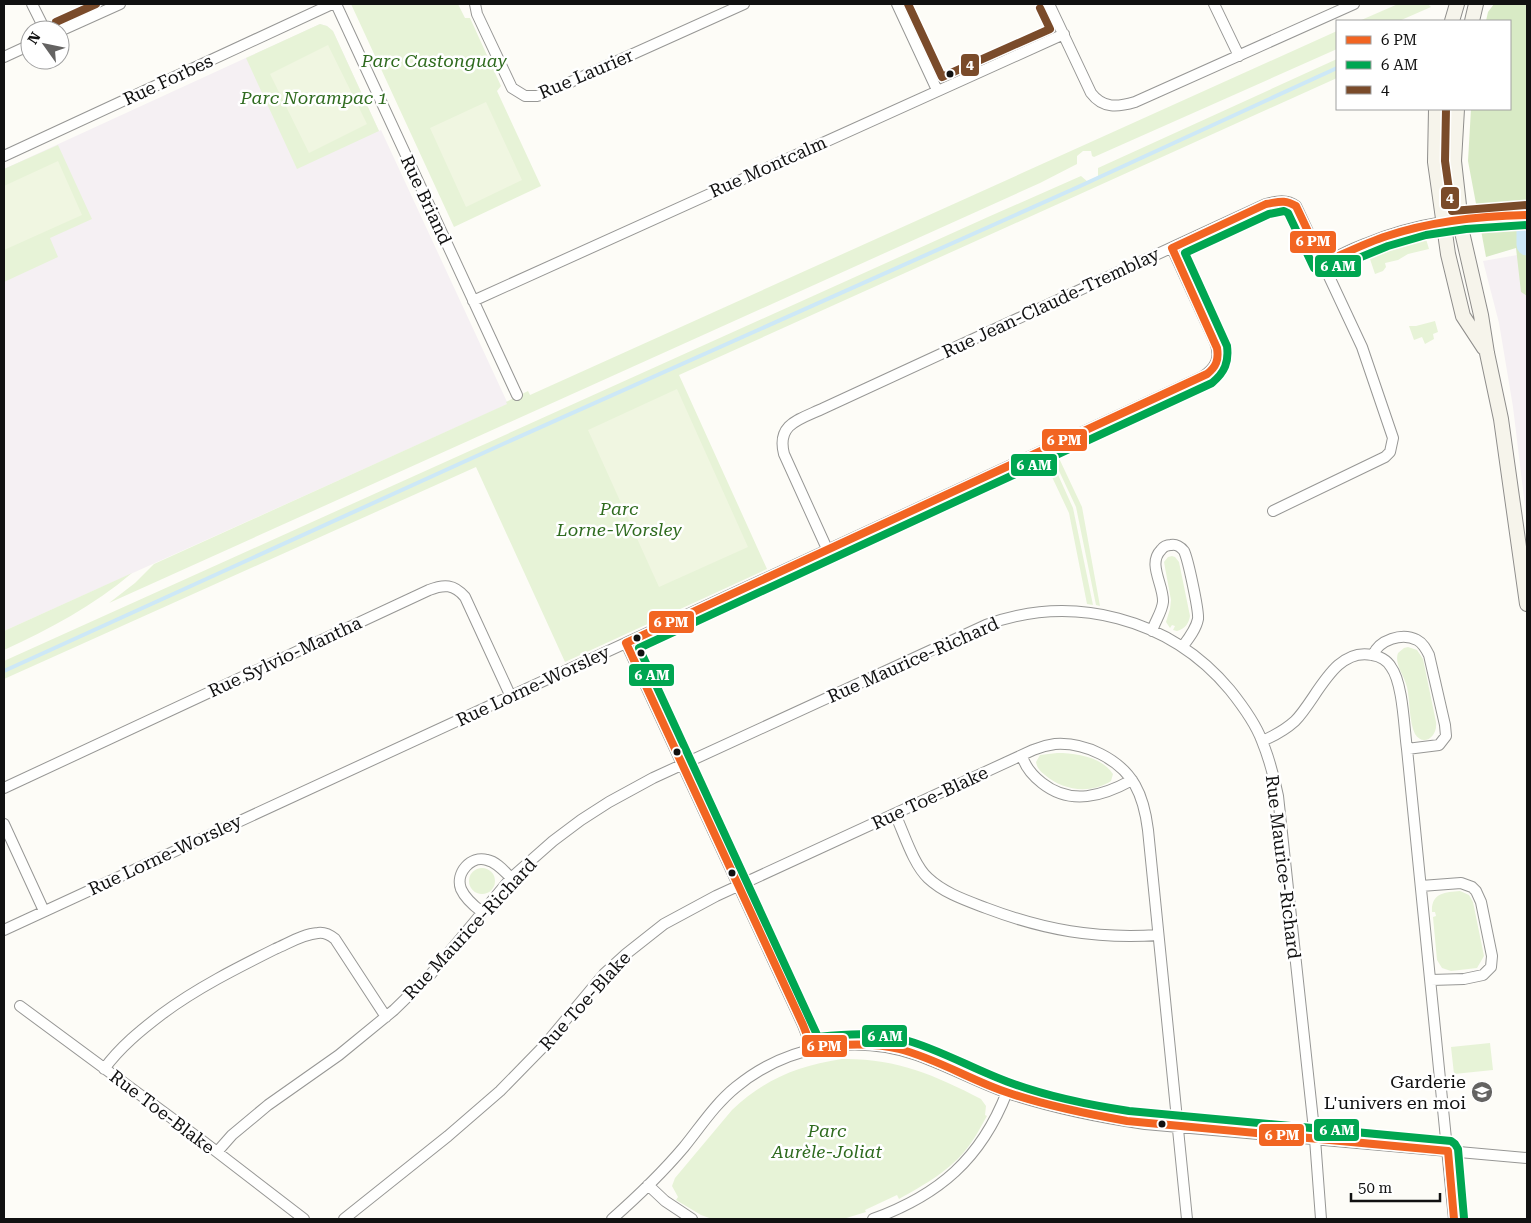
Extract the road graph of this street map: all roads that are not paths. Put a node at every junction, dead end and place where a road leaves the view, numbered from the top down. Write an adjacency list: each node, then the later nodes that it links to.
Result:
1 (32, 4): 12 (street)
2 (120, 4): 15 (street)
3 (334, 4): 23 (street, Rue Forbes); 29 (street, Rue Briand)
4 (475, 4): 5 (street, Rue Laurier)
5 (744, 4)
6 (897, 4): 20 (street)
7 (1049, 4): 16 (street)
8 (1214, 4): 18 (street)
9 (1354, 4): 18 (street)
10 (1457, 4): 13 (main road)
11 (1476, 4): 14 (main road)
12 (39, 20)
13 (1452, 20)
14 (1472, 20)
15 (70, 26)
16 (1064, 34): 18 (street); 20 (street, Rue Montcalm)
17 (20, 50): 19 (street)
18 (1239, 56)
19 (4, 57)
20 (937, 90): 29 (street, Rue Montcalm)
21 (1436, 110): 26 (main road)
22 (1457, 110): 25 (main road)
23 (4, 156)
24 (1527, 215): 25 (street)
25 (1461, 219): 26 (street); 30 (main road)
26 (1443, 222): 28 (street); 30 (main road)
27 (1172, 248): 28 (street, Rue Jean-Claude-Tremblay); 33 (street, Rue Lorne-Worsley); 33 (street, Rue Jean-Claude-Tremblay)
28 (1323, 263): 32 (street, Rue Jean-Claude-Tremblay)
29 (474, 301): 31 (street, Rue Briand)
30 (1487, 353): 34 (main road)
31 (517, 395)
32 (1272, 511)
33 (828, 550): 36 (street, Rue Lorne-Worsley)
34 (1527, 604)
35 (1152, 631): 37 (street, Rue Maurice-Richard); 37 (street); 43 (street, Rue Maurice-Richard)
36 (626, 643): 39 (street, Rue Lorne-Worsley); 43 (street)
37 (1183, 646): 40 (street, Rue Maurice-Richard)
38 (1372, 655): 40 (street); 41 (street); 41 (street)
39 (511, 697): 45 (street, Rue Sylvio-Mantha); 51 (street, Rue Lorne-Worsley)
40 (1262, 741): 62 (street, Rue Maurice-Richard)
41 (1407, 749): 50 (street)
42 (1022, 756): 44 (street, Rue Toe-Blake); 44 (street); 46 (street, Rue Toe-Blake)
43 (683, 764): 48 (street, Rue Maurice-Richard); 49 (street)
44 (1132, 780): 54 (street, Rue Toe-Blake)
45 (4, 788)
46 (895, 814): 49 (street, Rue Toe-Blake); 54 (street)
47 (4, 824): 51 (street)
48 (512, 878): 52 (street, Rue Maurice-Richard); 52 (street)
49 (739, 885): 58 (street); 69 (street, Rue Toe-Blake)
50 (1421, 886): 55 (street); 55 (street)
51 (44, 911): 53 (street, Rue Lorne-Worsley)
52 (482, 912): 57 (street, Rue Maurice-Richard)
53 (4, 930)
54 (1158, 935): 61 (street, Rue Toe-Blake)
55 (1431, 980): 63 (street)
56 (20, 1006): 59 (street, Rue Toe-Blake)
57 (386, 1017): 59 (street); 64 (street, Rue Maurice-Richard)
58 (812, 1048): 60 (street); 66 (street)
59 (104, 1068): 64 (street, Rue Toe-Blake)
60 (1007, 1092): 61 (street); 67 (street)
61 (1178, 1127): 62 (street); 72 (street, Rue Toe-Blake)
62 (1315, 1139): 63 (street); 73 (street, Rue Maurice-Richard)
63 (1448, 1151): 65 (street); 74 (street)
64 (217, 1152): 68 (street, Rue Toe-Blake)
65 (1527, 1158)
66 (648, 1185): 70 (street); 71 (street)
67 (878, 1218)
68 (304, 1219)
69 (344, 1219)
70 (612, 1219)
71 (692, 1219)
72 (1187, 1219)
73 (1321, 1219)
74 (1454, 1219)

